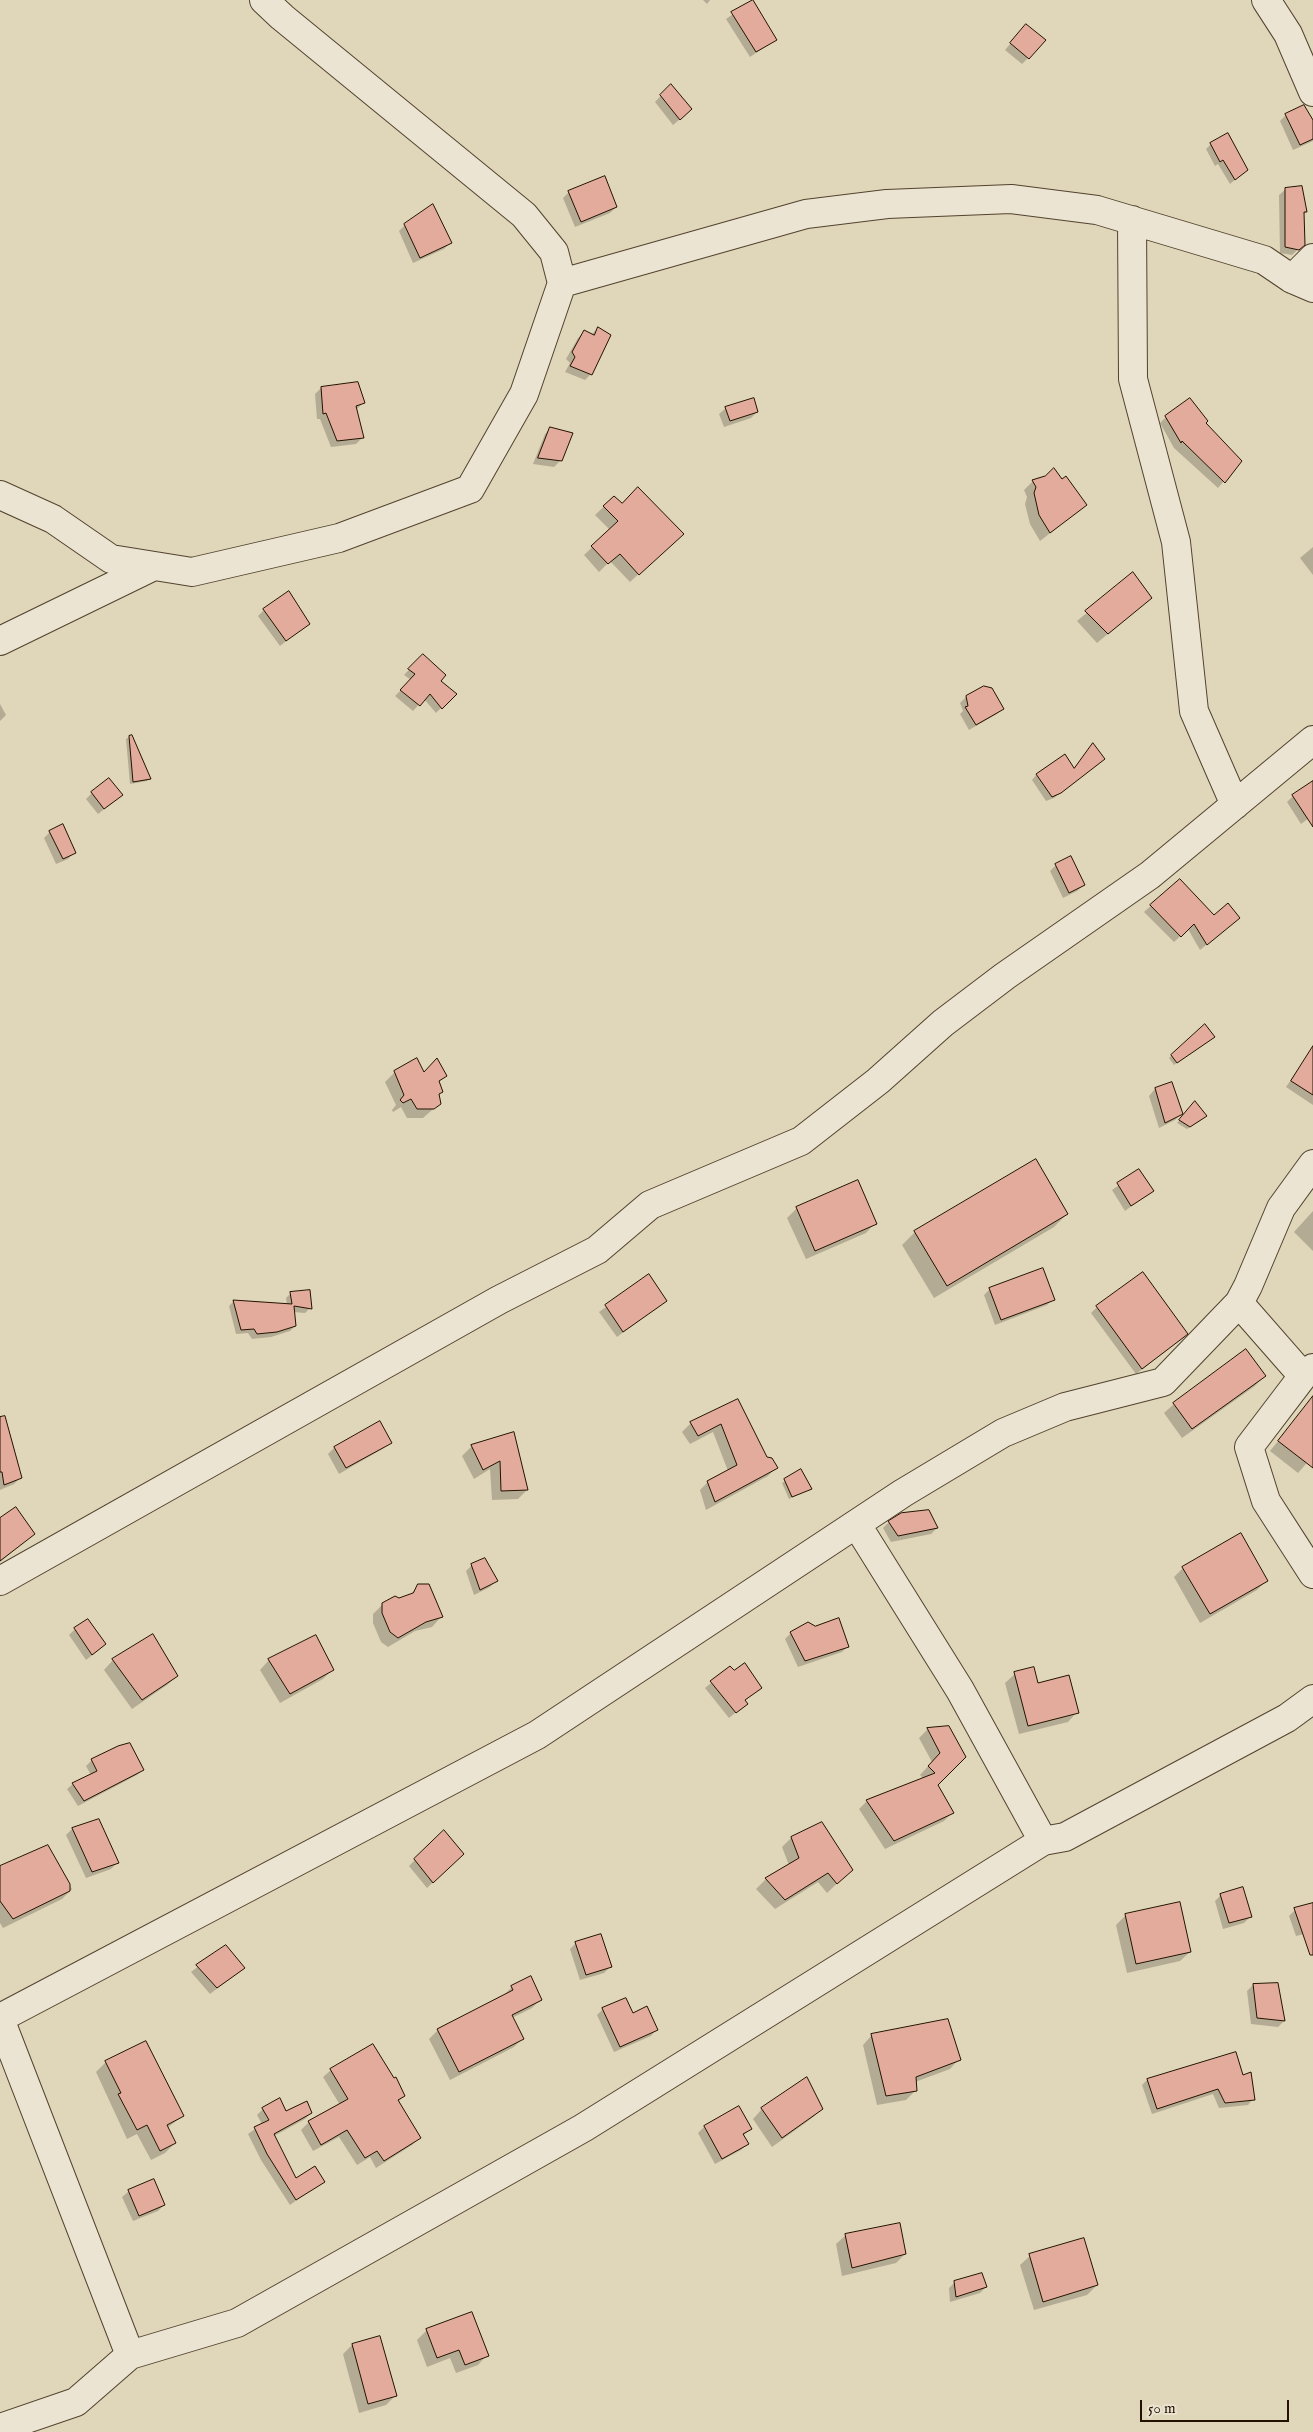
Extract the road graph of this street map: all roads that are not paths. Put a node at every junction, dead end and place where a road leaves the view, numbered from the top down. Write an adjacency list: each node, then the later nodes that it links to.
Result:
1 (264, 0): 6 (street)
2 (1266, 0): 3 (street)
3 (1313, 92)
4 (1132, 220): 6 (street); 7 (street); 12 (street)
5 (1313, 258): 7 (street)
6 (562, 283): 9 (street)
7 (1303, 284)
8 (0, 495): 9 (street)
9 (154, 566): 10 (street)
10 (0, 641)
11 (1313, 740): 12 (street)
12 (1235, 805): 18 (street)
13 (1313, 1164): 14 (street)
14 (1239, 1302): 15 (street); 16 (street)
15 (1308, 1372): 17 (street)
16 (857, 1526): 20 (street); 21 (street)
17 (1313, 1574)
18 (0, 1581)
19 (1313, 1699): 20 (street)
20 (1043, 1841): 22 (street)
21 (0, 2018): 22 (street)
22 (130, 2355): 23 (street)
23 (0, 2428)

